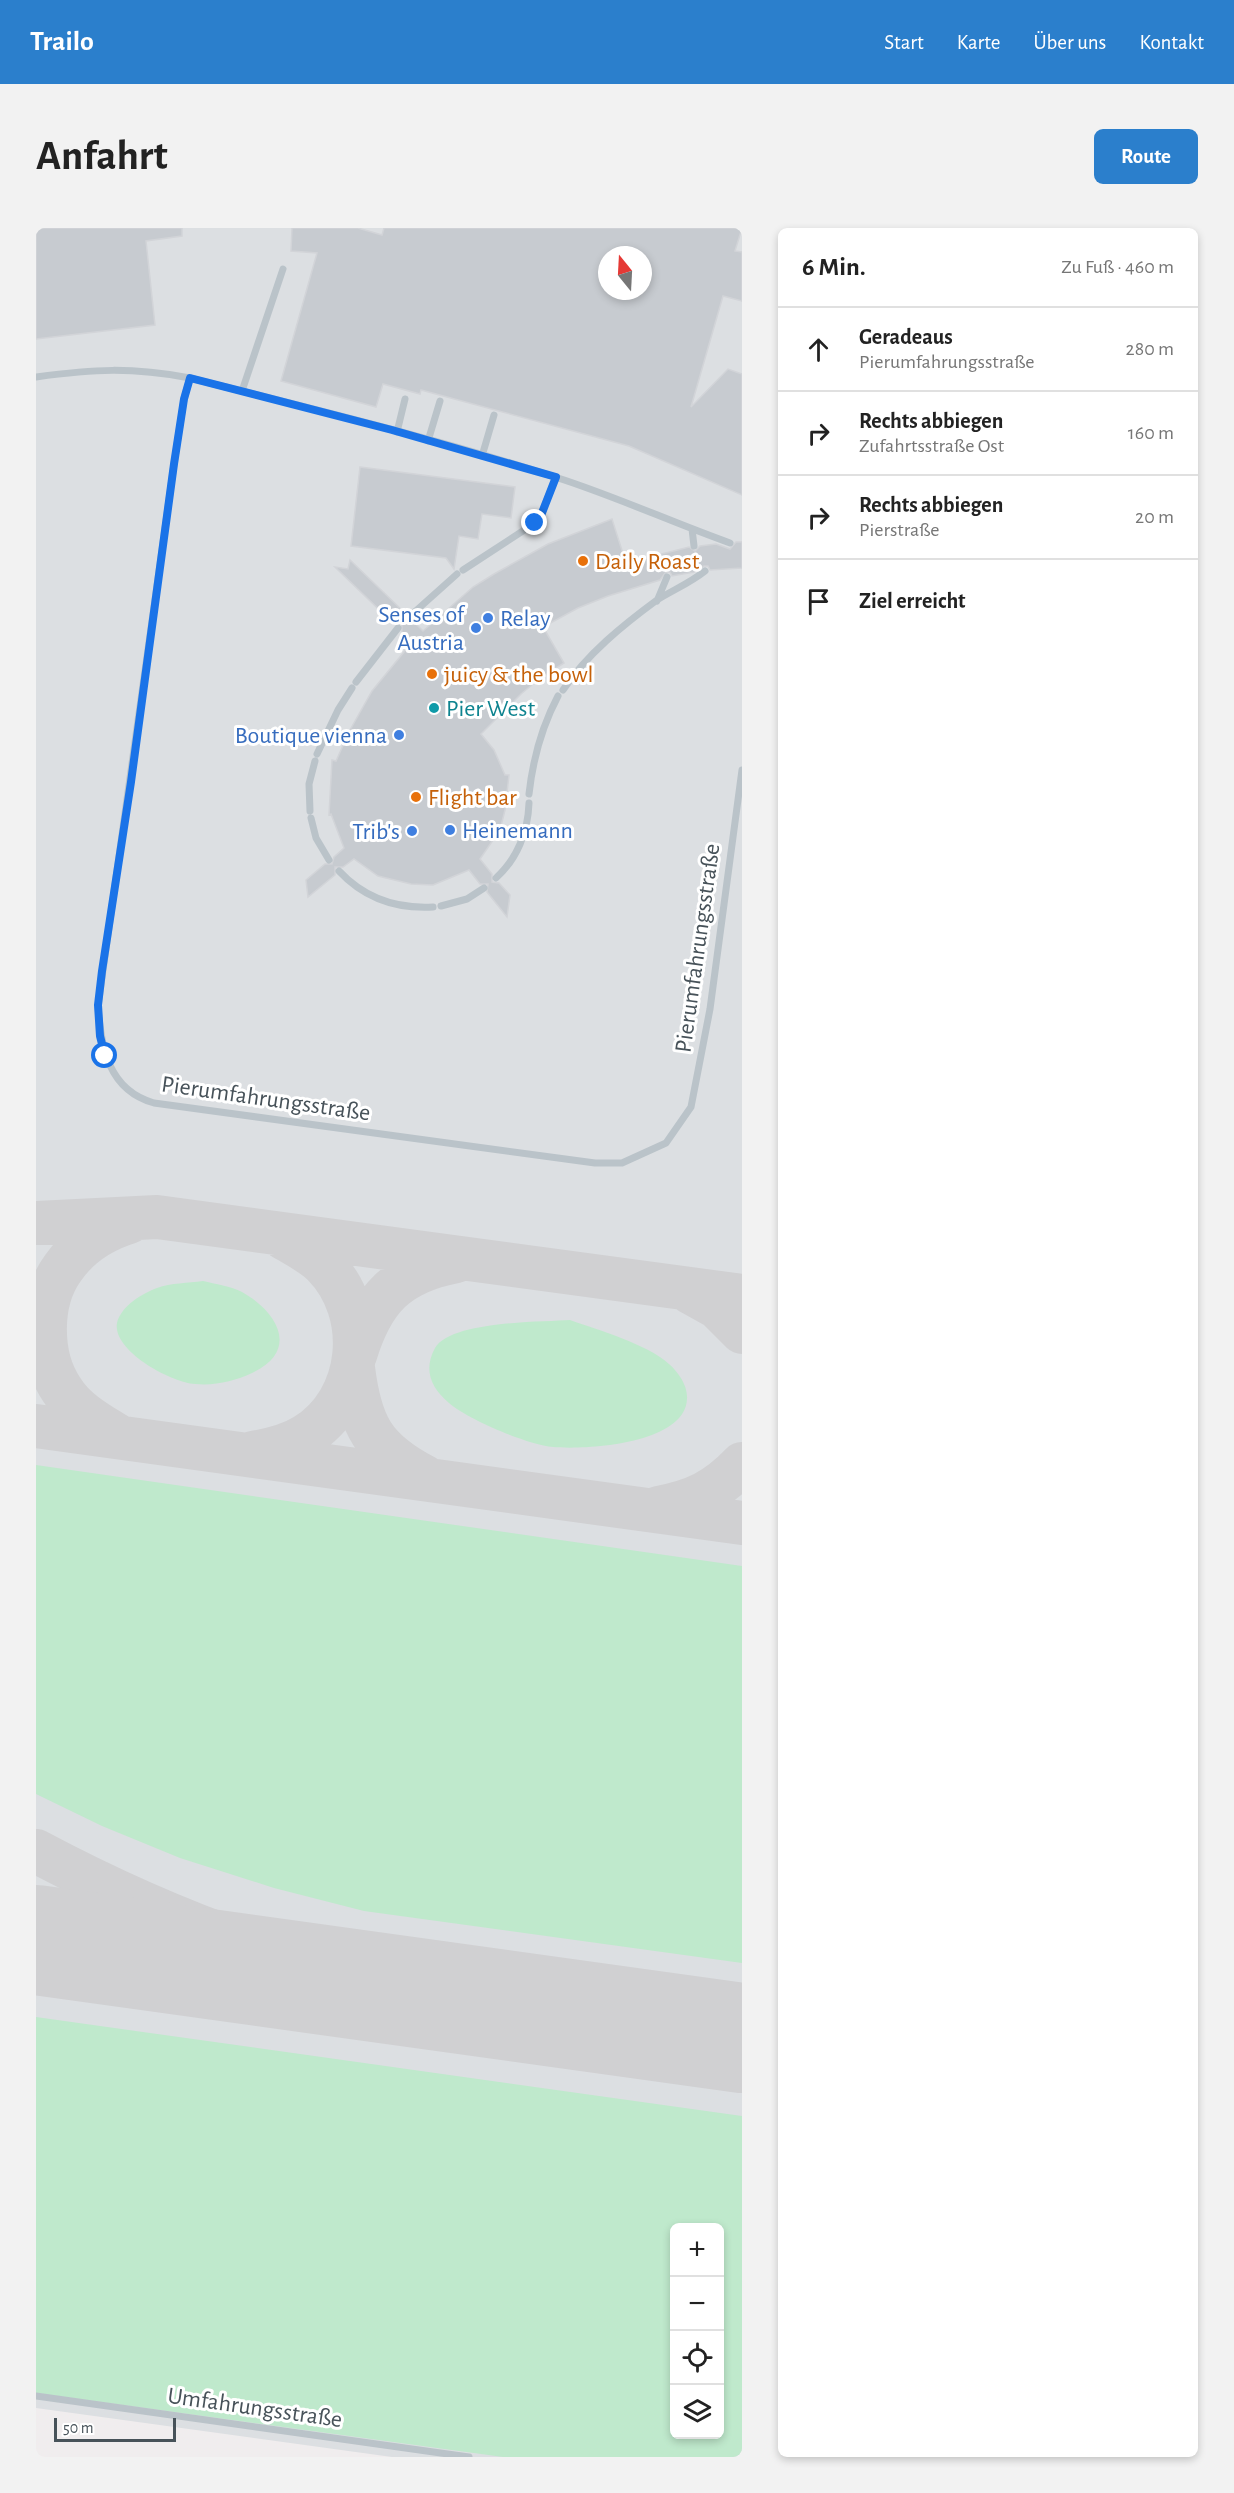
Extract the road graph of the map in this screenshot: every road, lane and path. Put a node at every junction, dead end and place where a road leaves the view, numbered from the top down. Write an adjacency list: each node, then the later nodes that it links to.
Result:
1 (283, 269): 4 (lane)
2 (36, 376): 3 (lane)
3 (190, 378): 4 (lane); 20 (lane, Pierumfahrungsstraße)
4 (242, 391): 8 (lane)
5 (405, 399): 8 (lane)
6 (440, 401): 9 (lane)
7 (494, 415): 10 (lane)
8 (397, 432): 9 (lane)
9 (428, 441): 10 (lane)
10 (482, 456): 11 (lane)
11 (556, 477): 12 (lane); 18 (lane)
12 (692, 529): 13 (lane); 14 (lane)
13 (730, 543)
14 (694, 546)
15 (705, 571): 17 (lane)
16 (667, 577): 17 (lane)
17 (657, 600): 21 (lane)
18 (408, 617)
19 (398, 628): 23 (lane)
20 (742, 770)
21 (529, 794)
22 (529, 803): 25 (lane)
23 (329, 860)
24 (339, 871): 26 (lane)
25 (496, 878)
26 (484, 888)
27 (36, 2396): 28 (lane, Umfahrungsstraße)
28 (469, 2457)

